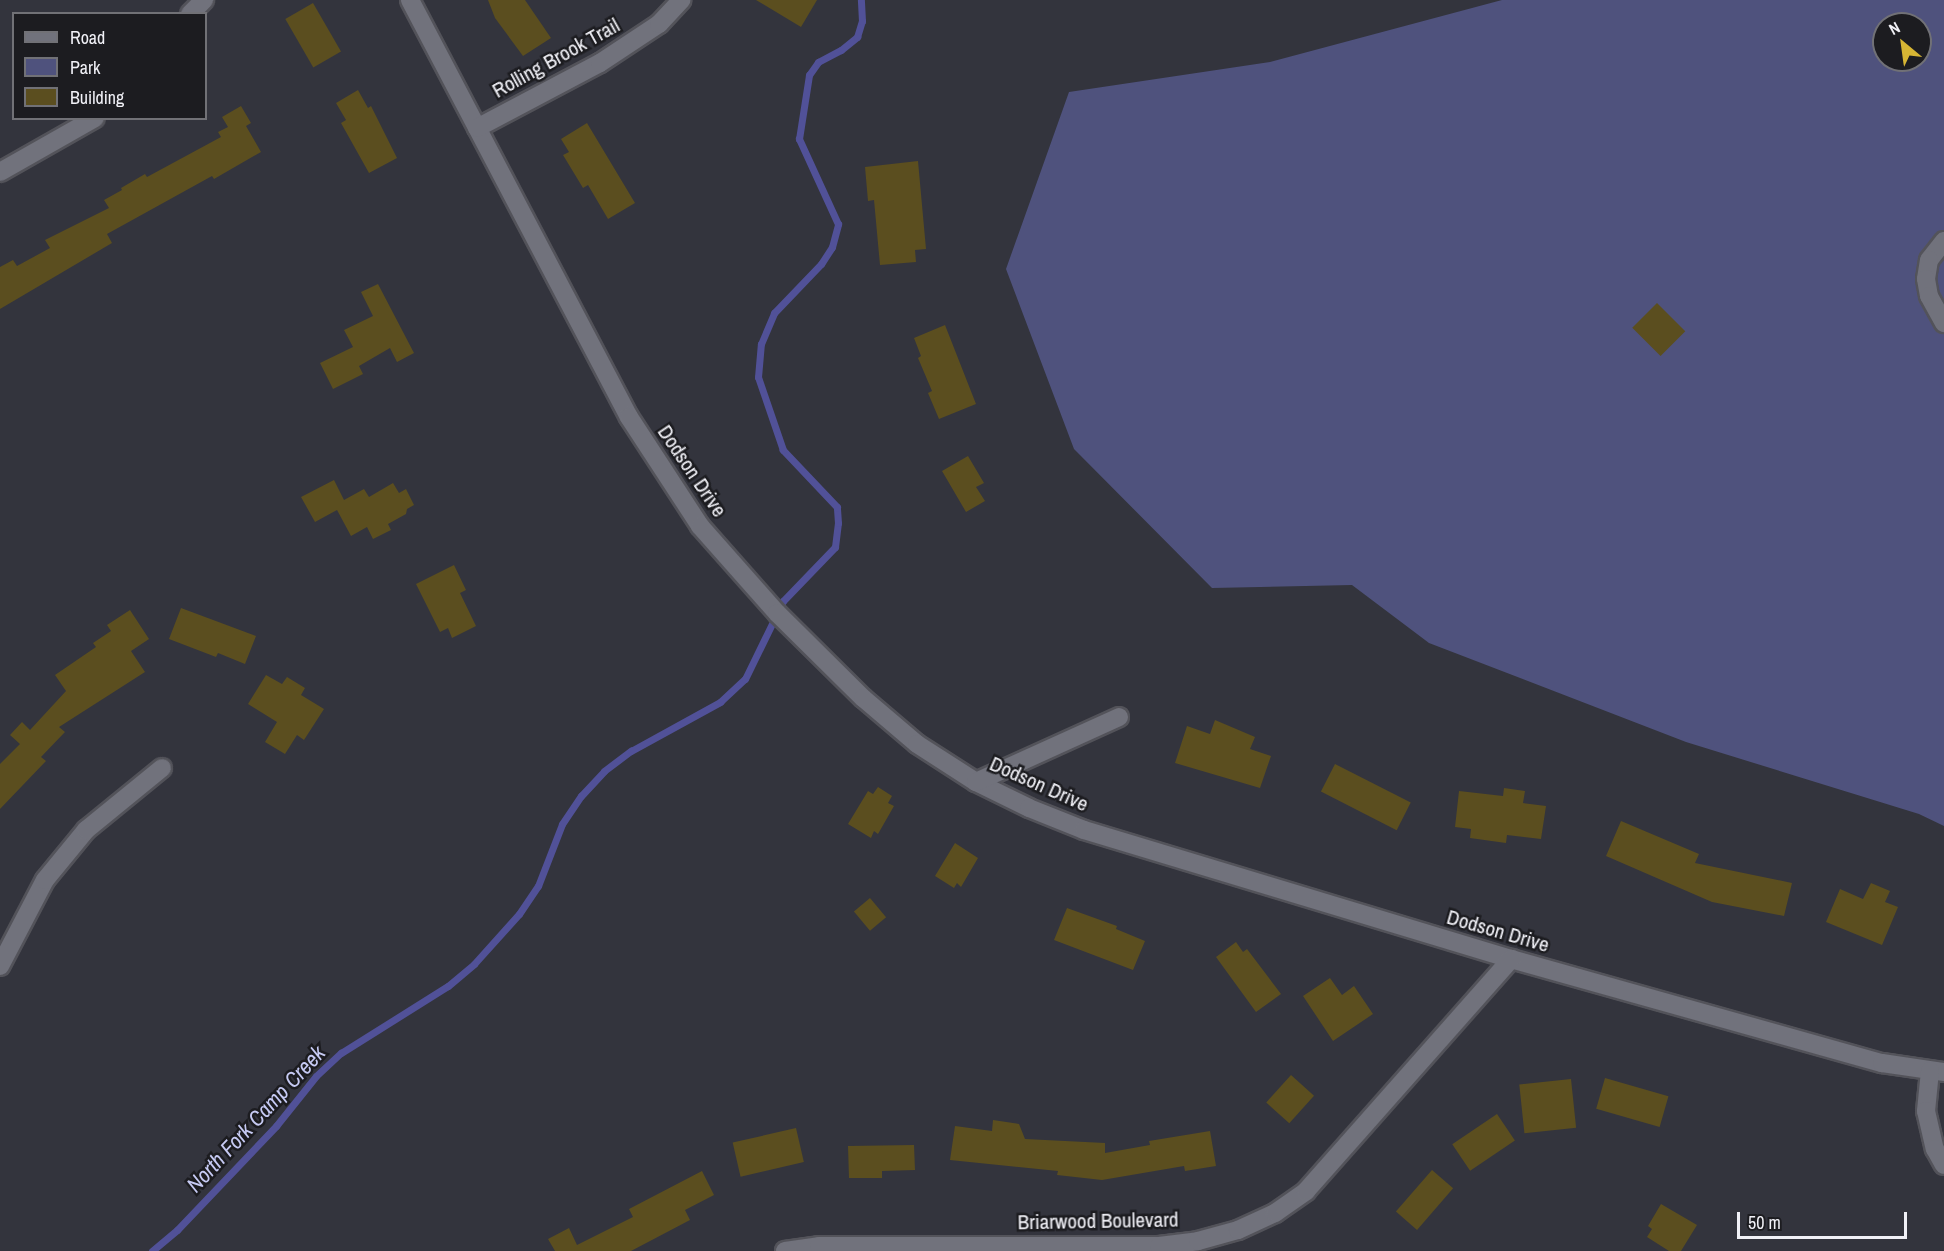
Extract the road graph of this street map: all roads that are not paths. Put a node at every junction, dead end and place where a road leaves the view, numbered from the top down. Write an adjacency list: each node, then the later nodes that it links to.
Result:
1 (204, 0): 4 (street)
2 (410, 0): 6 (street, Dodson Drive)
3 (681, 0): 6 (street, Rolling Brook Trail)
4 (192, 12)
5 (91, 120): 7 (street)
6 (477, 128): 12 (street, Dodson Drive)
7 (0, 172)
8 (1944, 241): 9 (street)
9 (1944, 323)
10 (1119, 717): 12 (street)
11 (162, 768): 14 (street)
12 (976, 782): 13 (street, Dodson Drive)
13 (1511, 959): 15 (street, Dodson Drive); 17 (street, Briarwood Boulevard)
14 (0, 966)
15 (1937, 1072): 16 (street, Dodson Drive)
16 (1944, 1165)
17 (1160, 1248): 18 (street, Briarwood Boulevard)
18 (785, 1251)

